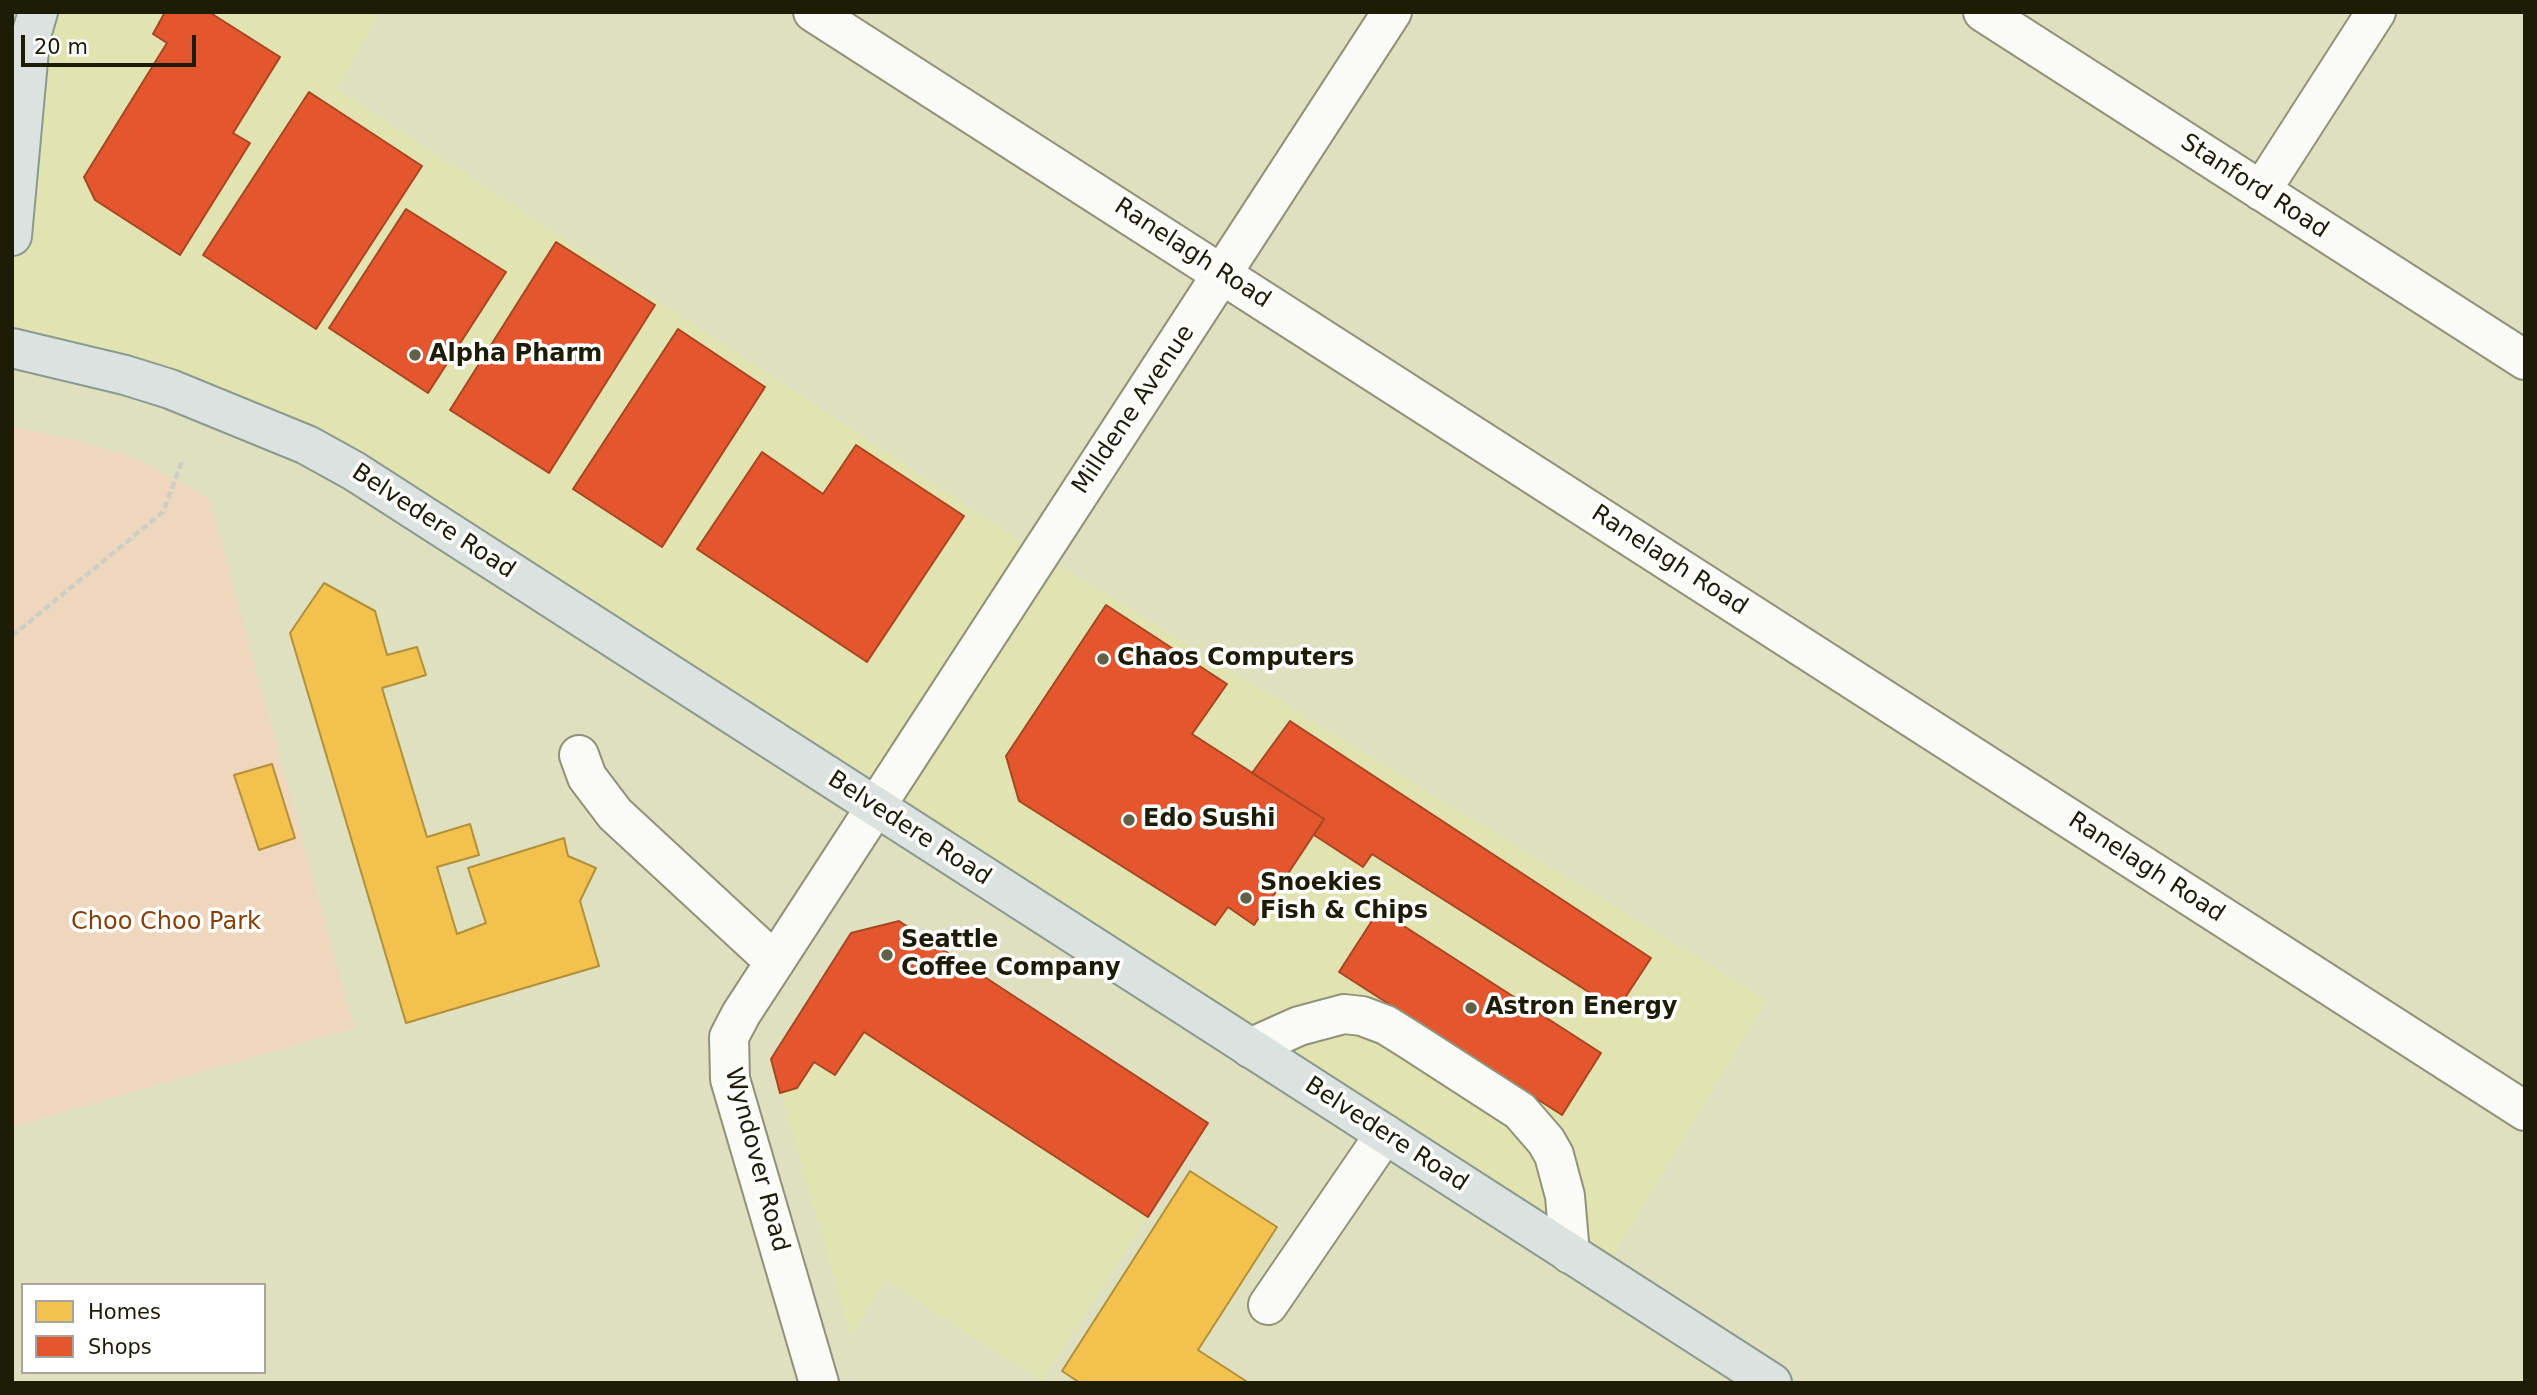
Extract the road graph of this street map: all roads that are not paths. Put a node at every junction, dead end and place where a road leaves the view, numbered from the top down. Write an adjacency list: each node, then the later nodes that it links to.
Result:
1 (813, 12): 9 (street, Ranelagh Road)
2 (1392, 12): 9 (street, Milldene Avenue)
3 (1983, 12): 7 (street, Stanford Road)
4 (2376, 12): 7 (street)
5 (29, 25): 6 (main road); 8 (main road)
6 (12, 75)
7 (2261, 191): 11 (street, Stanford Road)
8 (12, 236)
9 (1224, 274): 13 (street, Milldene Avenue); 16 (street, Ranelagh Road)
10 (12, 348): 13 (main road, Belvedere Road)
11 (2525, 360)
12 (579, 755): 14 (street)
13 (877, 808): 14 (street, Wyndover Road); 15 (main road, Belvedere Road)
14 (775, 962): 20 (street, Wyndover Road)
15 (1250, 1048): 17 (main road, Belvedere Road); 18 (street)
16 (2525, 1111)
17 (1385, 1134): 18 (main road, Belvedere Road); 19 (street)
18 (1570, 1254): 21 (main road, Belvedere Road)
19 (1268, 1305)
20 (819, 1383)
21 (1772, 1383)

